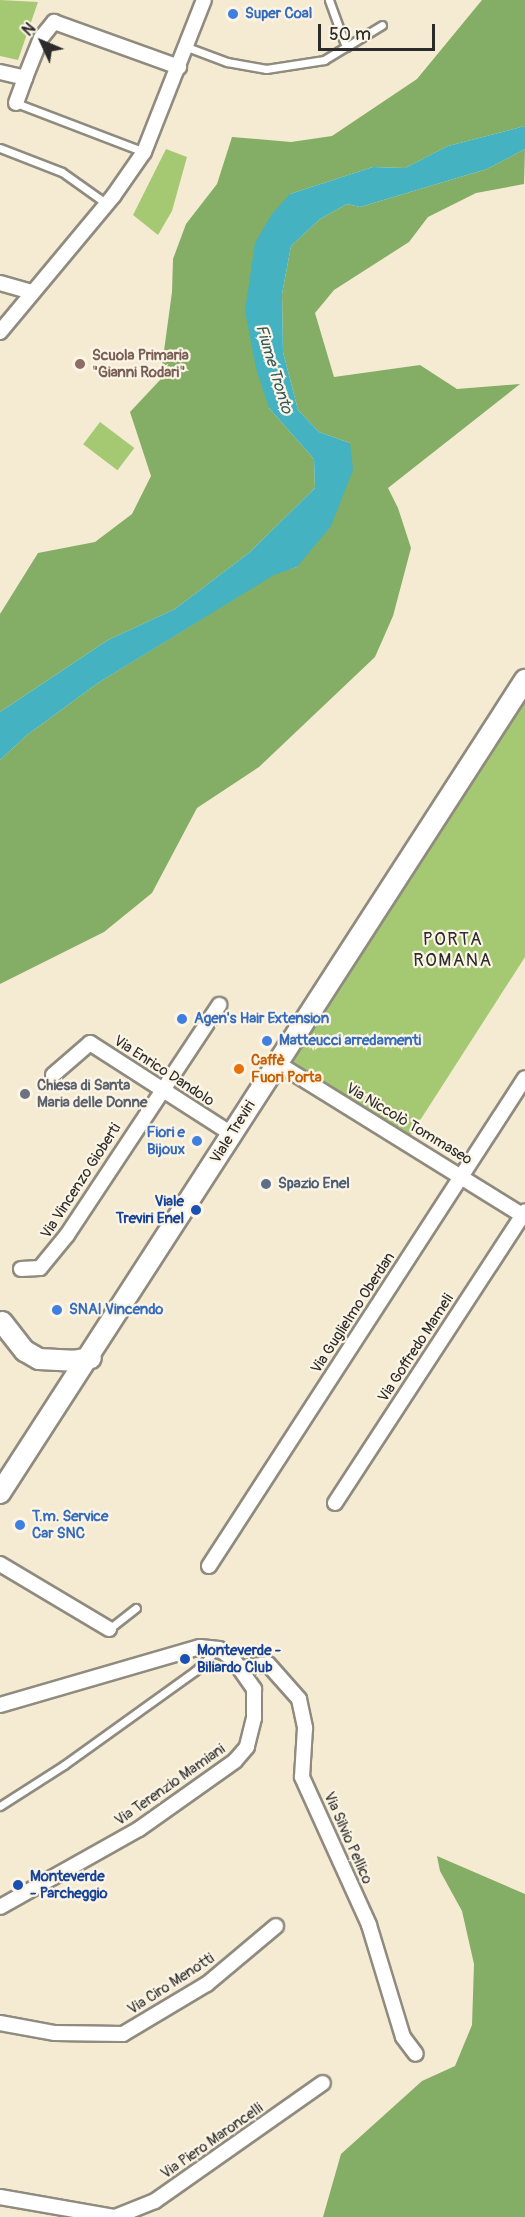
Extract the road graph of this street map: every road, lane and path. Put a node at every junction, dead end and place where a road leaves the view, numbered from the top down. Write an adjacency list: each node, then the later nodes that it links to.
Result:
1 (204, 0): 4 (street)
2 (329, 0): 5 (lane)
3 (382, 24): 5 (lane)
4 (187, 47): 5 (lane); 6 (street)
5 (346, 47)
6 (179, 67): 8 (street); 11 (street)
7 (0, 72): 8 (street)
8 (25, 78): 9 (street)
9 (16, 103): 11 (lane)
10 (0, 148): 12 (lane)
11 (144, 152): 12 (street)
12 (107, 204): 14 (street)
13 (0, 283): 14 (street)
14 (31, 292): 15 (street)
15 (0, 332)
16 (525, 680): 18 (street, Viale Treviri)
17 (219, 1005): 21 (street, Via Vincenzo Gioberti)
18 (276, 1063): 22 (street, Viale Treviri); 23 (street, Via Niccolò Tommaseo)
19 (53, 1075): 21 (street, Via Enrico Dandolo)
20 (525, 1077): 23 (street, Via Guglielmo Oberdan)
21 (162, 1089): 22 (street, Via Enrico Dandolo); 25 (street, Via Vincenzo Gioberti)
22 (232, 1134): 28 (street, Viale Treviri)
23 (462, 1175): 24 (street, Via Niccolò Tommaseo); 32 (street, Via Guglielmo Oberdan)
24 (524, 1213): 30 (street, Via Goffredo Mameli)
25 (21, 1269)
26 (1, 1316): 27 (street); 28 (street)
27 (0, 1346)
28 (91, 1358): 29 (street, Viale Treviri)
29 (0, 1493)
30 (335, 1503)
31 (0, 1564): 34 (street)
32 (209, 1566)
33 (136, 1608): 34 (lane)
34 (109, 1629)
35 (219, 1648): 36 (street, Via Terenzio Mamiani); 37 (street); 38 (lane)
36 (242, 1668): 39 (street, Via Terenzio Mamiani); 42 (street, Via Silvio Pellico)
37 (0, 1705)
38 (0, 1806)
39 (0, 1907)
40 (276, 1926): 41 (street, Via Ciro Menotti)
41 (0, 2024)
42 (416, 2054)
43 (323, 2083): 45 (street, Via Piero Maroncelli)
44 (0, 2197): 45 (street, Via Piero Maroncelli)
45 (115, 2217)

